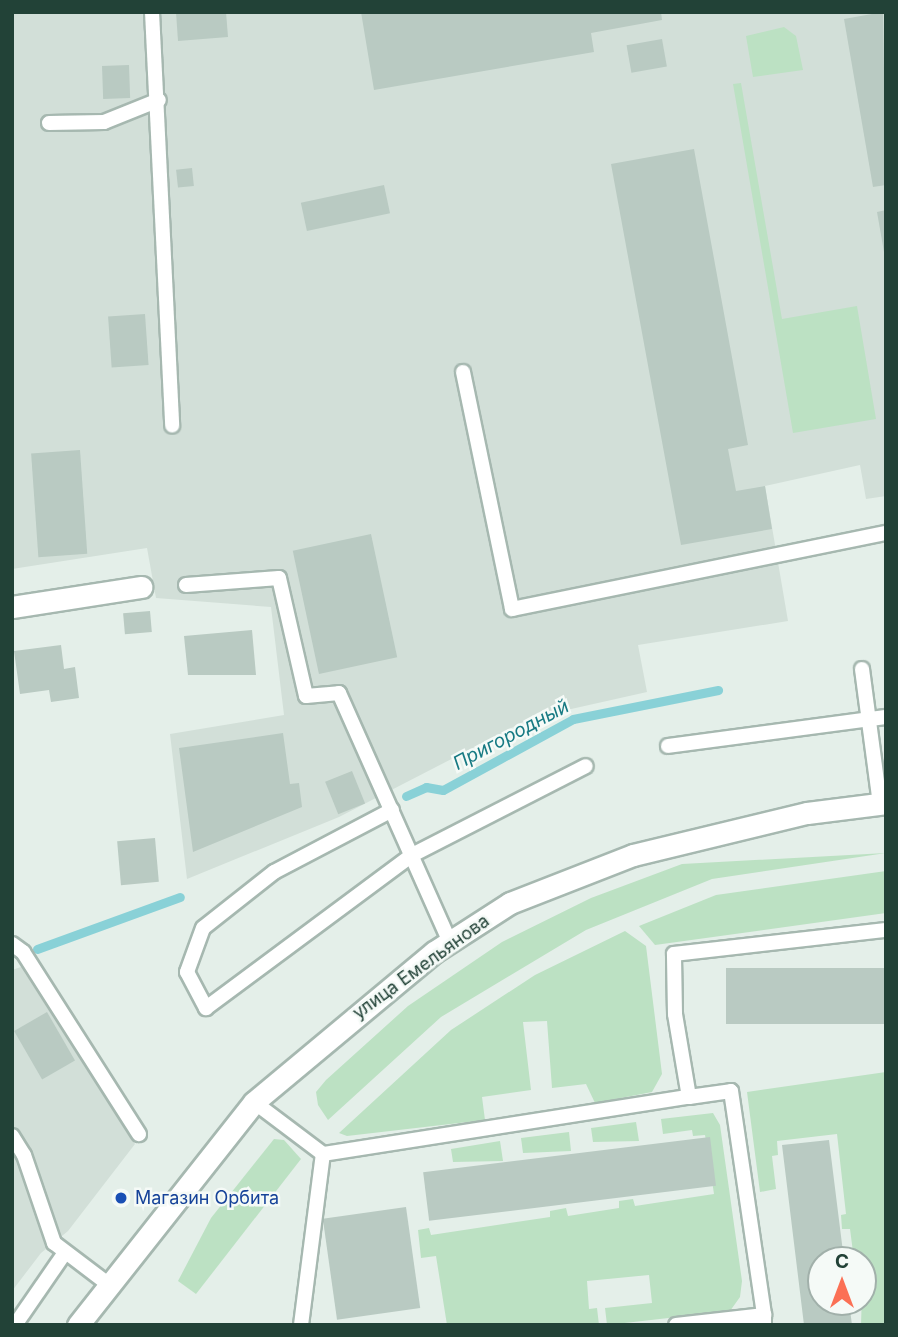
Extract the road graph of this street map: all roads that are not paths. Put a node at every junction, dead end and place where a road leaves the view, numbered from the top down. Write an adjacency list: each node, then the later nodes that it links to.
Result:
1 (152, 12): 2 (lane)
2 (159, 100): 3 (lane); 5 (lane)
3 (49, 123)
4 (463, 372): 6 (lane)
5 (172, 426)
6 (886, 533)
7 (186, 585): 16 (lane)
8 (141, 587): 9 (main road)
9 (12, 607)
10 (862, 669): 12 (lane)
11 (886, 717): 12 (lane)
12 (869, 719): 13 (lane); 15 (lane)
13 (668, 746)
14 (586, 766): 17 (lane)
15 (883, 804): 19 (main road, улица Емельянова)
16 (392, 810): 17 (lane); 17 (lane)
17 (412, 855): 19 (lane)
18 (886, 930): 21 (lane)
19 (450, 942): 22 (main road, улица Емельянова)
20 (12, 944): 23 (lane)
21 (689, 1097): 25 (lane); 28 (lane)
22 (254, 1102): 25 (lane); 27 (main road, улица Емельянова)
23 (139, 1134)
24 (12, 1136): 26 (lane)
25 (323, 1154): 31 (lane)
26 (64, 1254): 27 (lane); 29 (lane)
27 (108, 1284): 30 (main road, улица Емельянова)
28 (764, 1320): 32 (lane)
29 (15, 1325)
30 (78, 1325)
31 (301, 1325)
32 (676, 1325)

